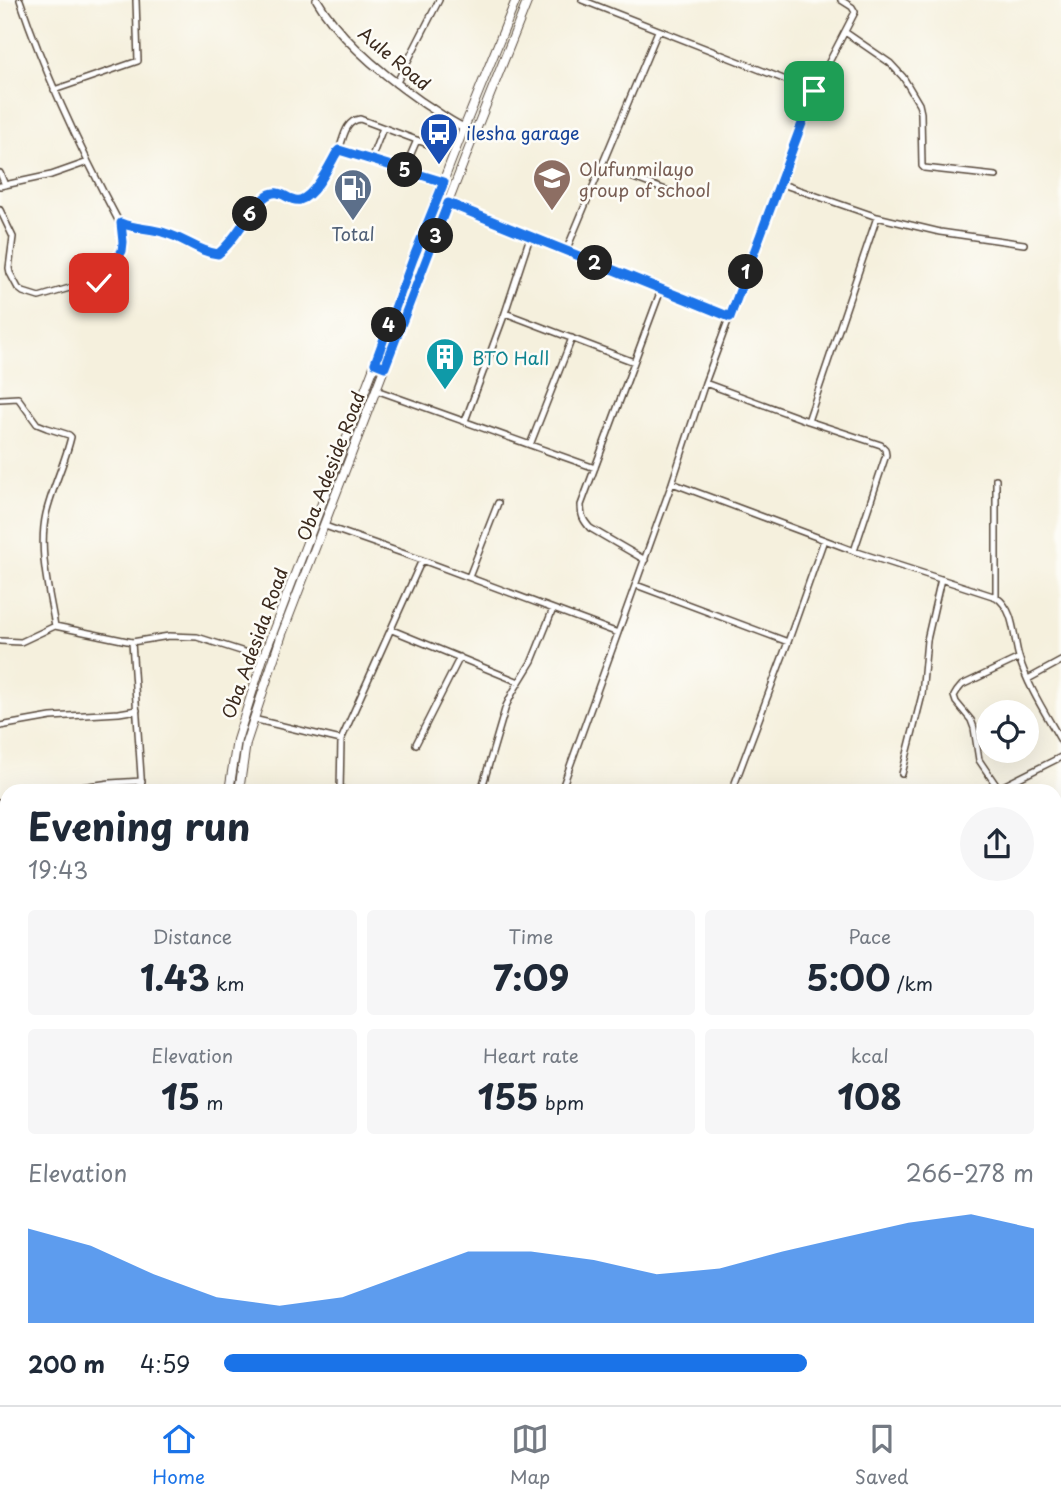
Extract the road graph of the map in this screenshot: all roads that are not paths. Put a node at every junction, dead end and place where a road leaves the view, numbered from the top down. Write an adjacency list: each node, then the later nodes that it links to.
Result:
1 (20, 0): 12 (street)
2 (136, 0): 12 (street)
3 (317, 0): 11 (street, Aule Road)
4 (439, 0): 11 (street)
5 (516, 0): 16 (main road, Oba Adesida Road)
6 (528, 0): 29 (main road, Oba Adeside Road)
7 (582, 0): 9 (street)
8 (841, 0): 10 (street)
9 (658, 31): 13 (street); 21 (street)
10 (845, 32): 13 (street); 24 (street)
11 (396, 84): 14 (street, Aule Road)
12 (54, 90): 20 (street)
13 (814, 91): 26 (street)
14 (452, 122): 16 (street, Aule Road); 17 (street)
15 (383, 128): 17 (street); 18 (street); 19 (street)
16 (464, 128): 25 (main road, Oba Adesida Road)
17 (417, 140): 22 (street)
18 (339, 150): 19 (street); 32 (street)
19 (371, 159): 22 (street)
20 (88, 162): 27 (street); 32 (street)
21 (602, 166): 28 (street); 35 (street)
22 (404, 170): 25 (street)
23 (0, 173): 27 (street)
24 (996, 176)
25 (444, 182): 41 (main road, Oba Adesida Road)
26 (779, 183): 31 (street); 38 (street)
27 (2, 186)
28 (679, 195)
29 (448, 203): 33 (street); 42 (main road, Oba Adeside Road)
30 (0, 210): 32 (street)
31 (877, 217): 34 (street); 47 (street)
32 (121, 223)
33 (530, 237): 35 (street); 37 (street)
34 (1024, 244)
35 (566, 251): 36 (street)
36 (661, 290): 38 (street); 40 (street)
37 (505, 313): 39 (street); 46 (street)
38 (730, 317): 43 (street)
39 (572, 338): 40 (street); 48 (street)
40 (635, 362): 49 (street)
41 (375, 363): 42 (main road); 54 (main road, Oba Adesida Road)
42 (385, 367): 44 (main road, Oba Adeside Road)
43 (705, 383): 47 (street); 51 (street)
44 (376, 390): 46 (street); 53 (main road, Oba Adeside Road)
45 (0, 399): 65 (street)
46 (465, 421): 48 (street)
47 (808, 421): 57 (street)
48 (530, 445): 49 (street)
49 (595, 468): 59 (street)
50 (996, 479): 63 (street)
51 (672, 483): 55 (street); 59 (street)
52 (498, 503): 60 (street)
53 (325, 526): 56 (main road, Oba Adeside Road); 58 (street)
54 (309, 540): 56 (main road); 72 (main road, Oba Adesida Road)
55 (824, 540): 57 (street); 70 (street)
56 (318, 544): 78 (main road, Oba Adeside Road)
57 (854, 551): 61 (street)
58 (422, 560): 60 (street); 66 (street)
59 (645, 560): 62 (street)
60 (469, 577): 64 (street)
61 (941, 579): 63 (street); 84 (street)
62 (636, 584): 67 (street); 70 (street)
63 (996, 597): 73 (street)
64 (553, 608): 67 (street); 76 (street)
65 (55, 626): 68 (street); 69 (street)
66 (392, 630): 71 (street); 80 (street)
67 (618, 633): 91 (street)
68 (0, 641)
69 (132, 642): 72 (street); 77 (street)
70 (788, 642): 92 (street)
71 (460, 657): 76 (street); 82 (street)
72 (263, 658): 87 (main road, Oba Adesida Road)
73 (1019, 658): 75 (street); 93 (street)
74 (1061, 661): 75 (street)
75 (1028, 679): 81 (street)
76 (519, 682): 90 (street)
77 (137, 710): 79 (street); 85 (street)
78 (253, 719): 80 (street); 88 (main road, Oba Adeside Road)
79 (0, 726)
80 (341, 740): 89 (street)
81 (1061, 741)
82 (416, 744)
83 (1061, 757): 94 (street)
84 (902, 774)
85 (142, 781): 86 (street)
86 (103, 784)
87 (230, 784)
88 (240, 784)
89 (340, 784)
90 (483, 784)
91 (564, 784)
92 (735, 784)
93 (992, 784)
94 (1007, 784)

